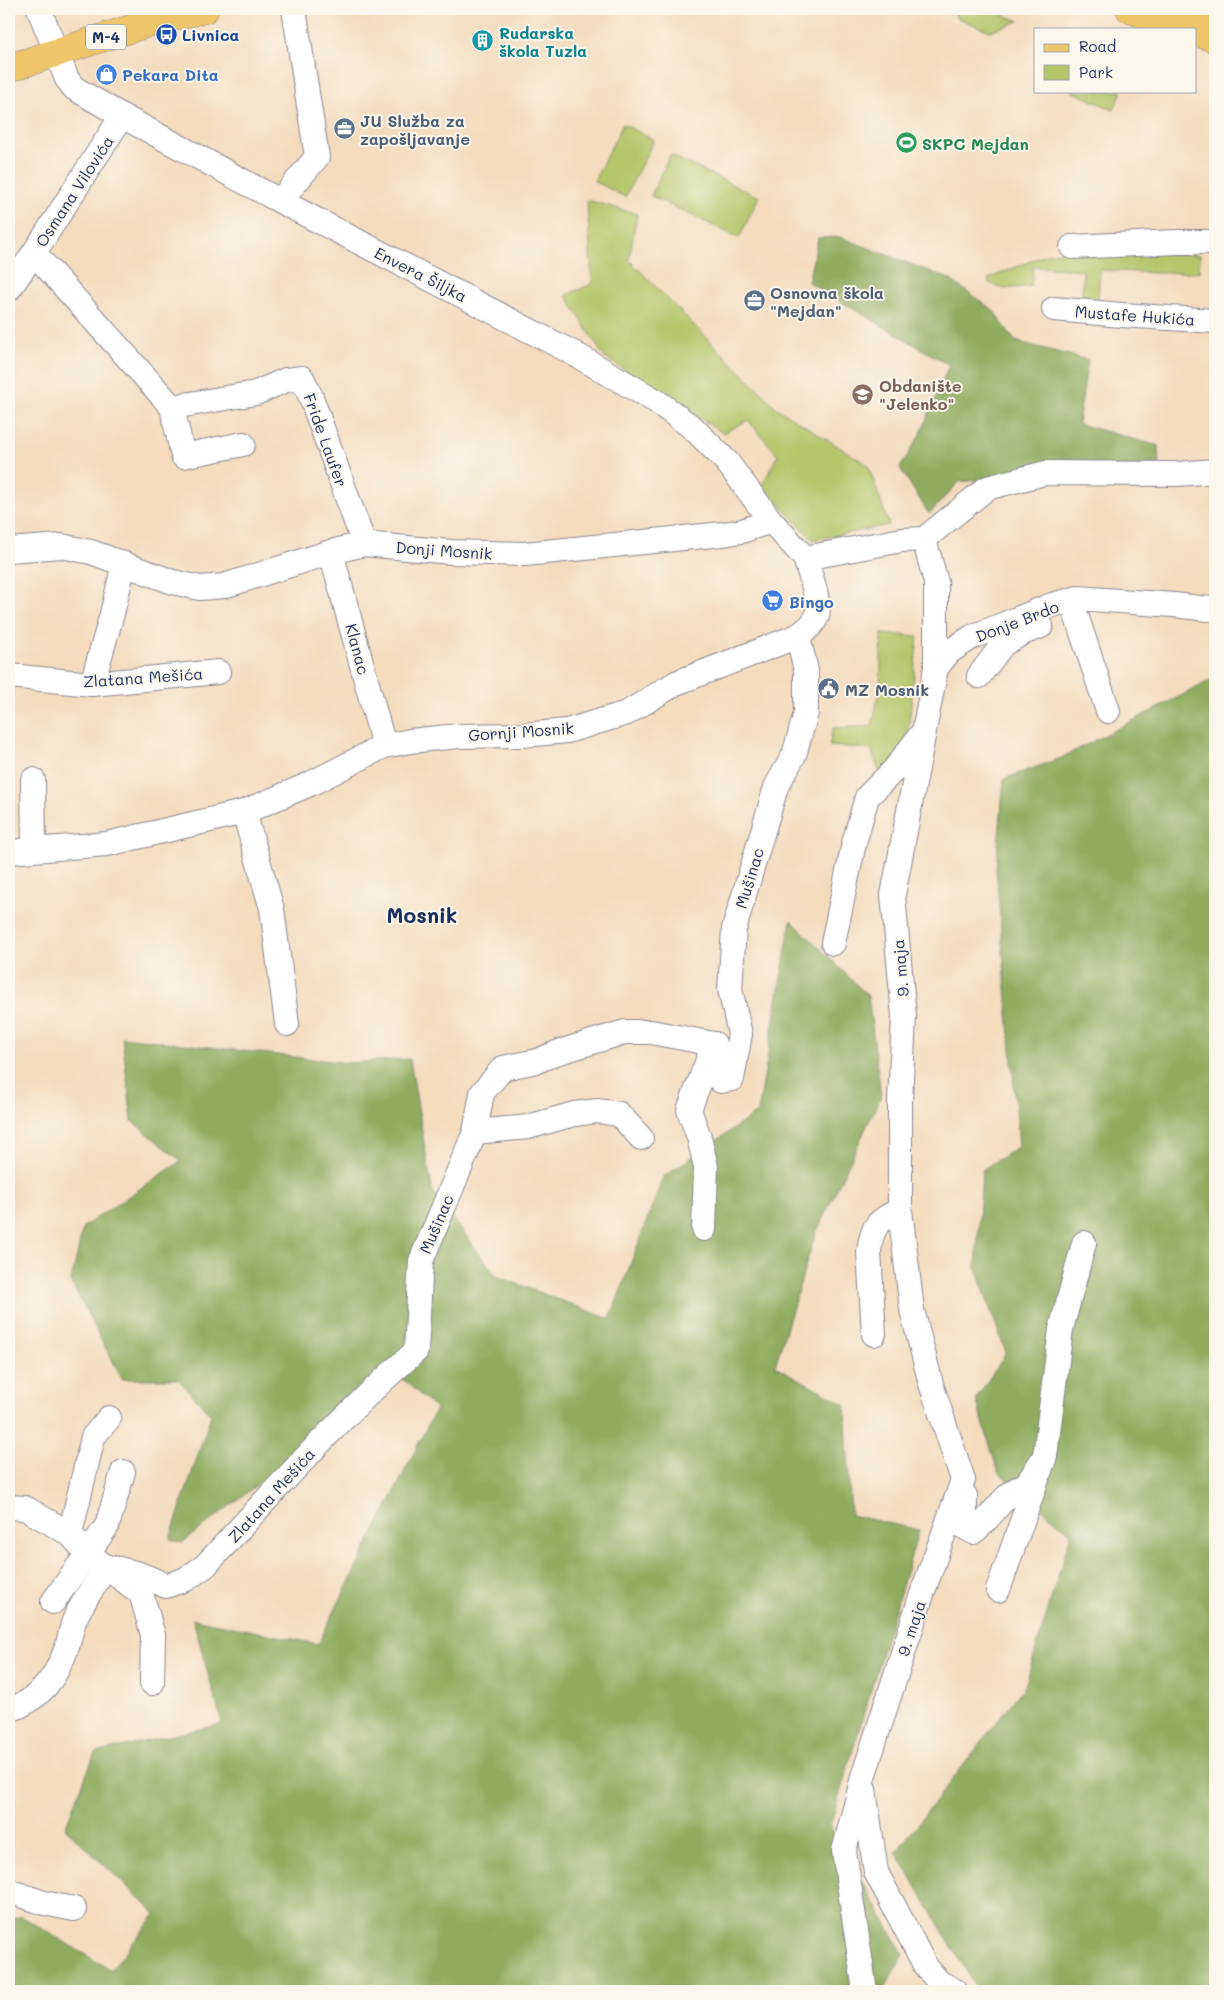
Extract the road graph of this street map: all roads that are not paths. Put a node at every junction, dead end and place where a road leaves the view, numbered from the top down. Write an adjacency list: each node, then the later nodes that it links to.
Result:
1 (39, 9): 11 (street, Envera Šiljka)
2 (138, 9): 11 (main road, M-4)
3 (205, 9): 11 (main road, M-4)
4 (294, 9): 15 (street)
5 (1130, 9): 8 (main road)
6 (1193, 9): 7 (main road)
7 (1215, 17)
8 (1185, 28)
9 (1196, 31): 10 (main road)
10 (1215, 39)
11 (54, 44): 12 (main road, M-4); 13 (main road, M-4); 14 (street, Envera Šiljka)
12 (9, 50)
13 (9, 68)
14 (122, 116): 15 (street, Envera Šiljka); 18 (street, Osmana Vilovića)
15 (280, 201): 25 (street, Envera Šiljka)
16 (1215, 242): 17 (street)
17 (1072, 247)
18 (34, 253): 19 (street, Osmana Vilovića); 22 (street)
19 (9, 289)
20 (1054, 309): 21 (street, Mustafe Hukića)
21 (1215, 321)
22 (172, 407): 23 (street); 27 (street, Fride Laufer)
23 (243, 444)
24 (1215, 471): 26 (street)
25 (771, 521): 27 (street, Donji Mosnik); 30 (street, Envera Šiljka)
26 (924, 539): 30 (street); 36 (street, 9. maja)
27 (364, 544): 29 (street, Donji Mosnik)
28 (9, 550): 31 (street, Donji Mosnik)
29 (331, 552): 31 (street, Donji Mosnik); 43 (street, Klanac)
30 (805, 558): 35 (street, Gornji Mosnik)
31 (124, 564): 40 (street)
32 (1108, 600): 33 (street, Donje Brdo); 34 (street, Donje Brdo); 36 (street, Donje Brdo)
33 (1215, 608)
34 (1075, 612): 39 (street, Donje Brdo); 41 (street, Donje Brdo)
35 (798, 636): 43 (street, Gornji Mosnik); 50 (street, Mušinac)
36 (936, 668): 42 (street, 9. maja)
37 (218, 672): 40 (street, Zlatana Mešića)
38 (9, 676): 40 (street, Zlatana Mešića)
39 (980, 676)
40 (92, 684)
41 (1108, 711)
42 (926, 729): 48 (street, 9. maja); 53 (street, 9. maja)
43 (384, 746): 45 (street, Gornji Mosnik)
44 (33, 780): 46 (street)
45 (244, 812): 46 (street, Gornji Mosnik); 49 (street)
46 (34, 849): 47 (street, Gornji Mosnik)
47 (9, 852)
48 (833, 943)
49 (288, 1024)
50 (714, 1044): 51 (street, Mušinac); 54 (street)
51 (475, 1132): 52 (street); 57 (street, Mušinac)
52 (641, 1138)
53 (900, 1210): 56 (street); 61 (street, 9. maja)
54 (704, 1229)
55 (1084, 1243): 59 (street, 9. maja)
56 (874, 1334)
57 (416, 1351): 65 (street, Zlatana Mešića)
58 (109, 1418): 63 (street)
59 (1045, 1456): 61 (street, 9. maja); 66 (street, 9. maja)
60 (123, 1472): 64 (street)
61 (963, 1480): 70 (street, 9. maja)
62 (9, 1507): 63 (street, Zlatana Mešića)
63 (70, 1534): 64 (street, Zlatana Mešića)
64 (87, 1553): 65 (street, Zlatana Mešića); 67 (street)
65 (106, 1567): 68 (street, Zlatana Mešića); 69 (street)
66 (998, 1590)
67 (53, 1602)
68 (152, 1683)
69 (9, 1710)
70 (862, 1777): 73 (street, 9. maja); 74 (street, 9. maja)
71 (9, 1891): 72 (street)
72 (74, 1909)
73 (865, 1991)
74 (954, 1991)

